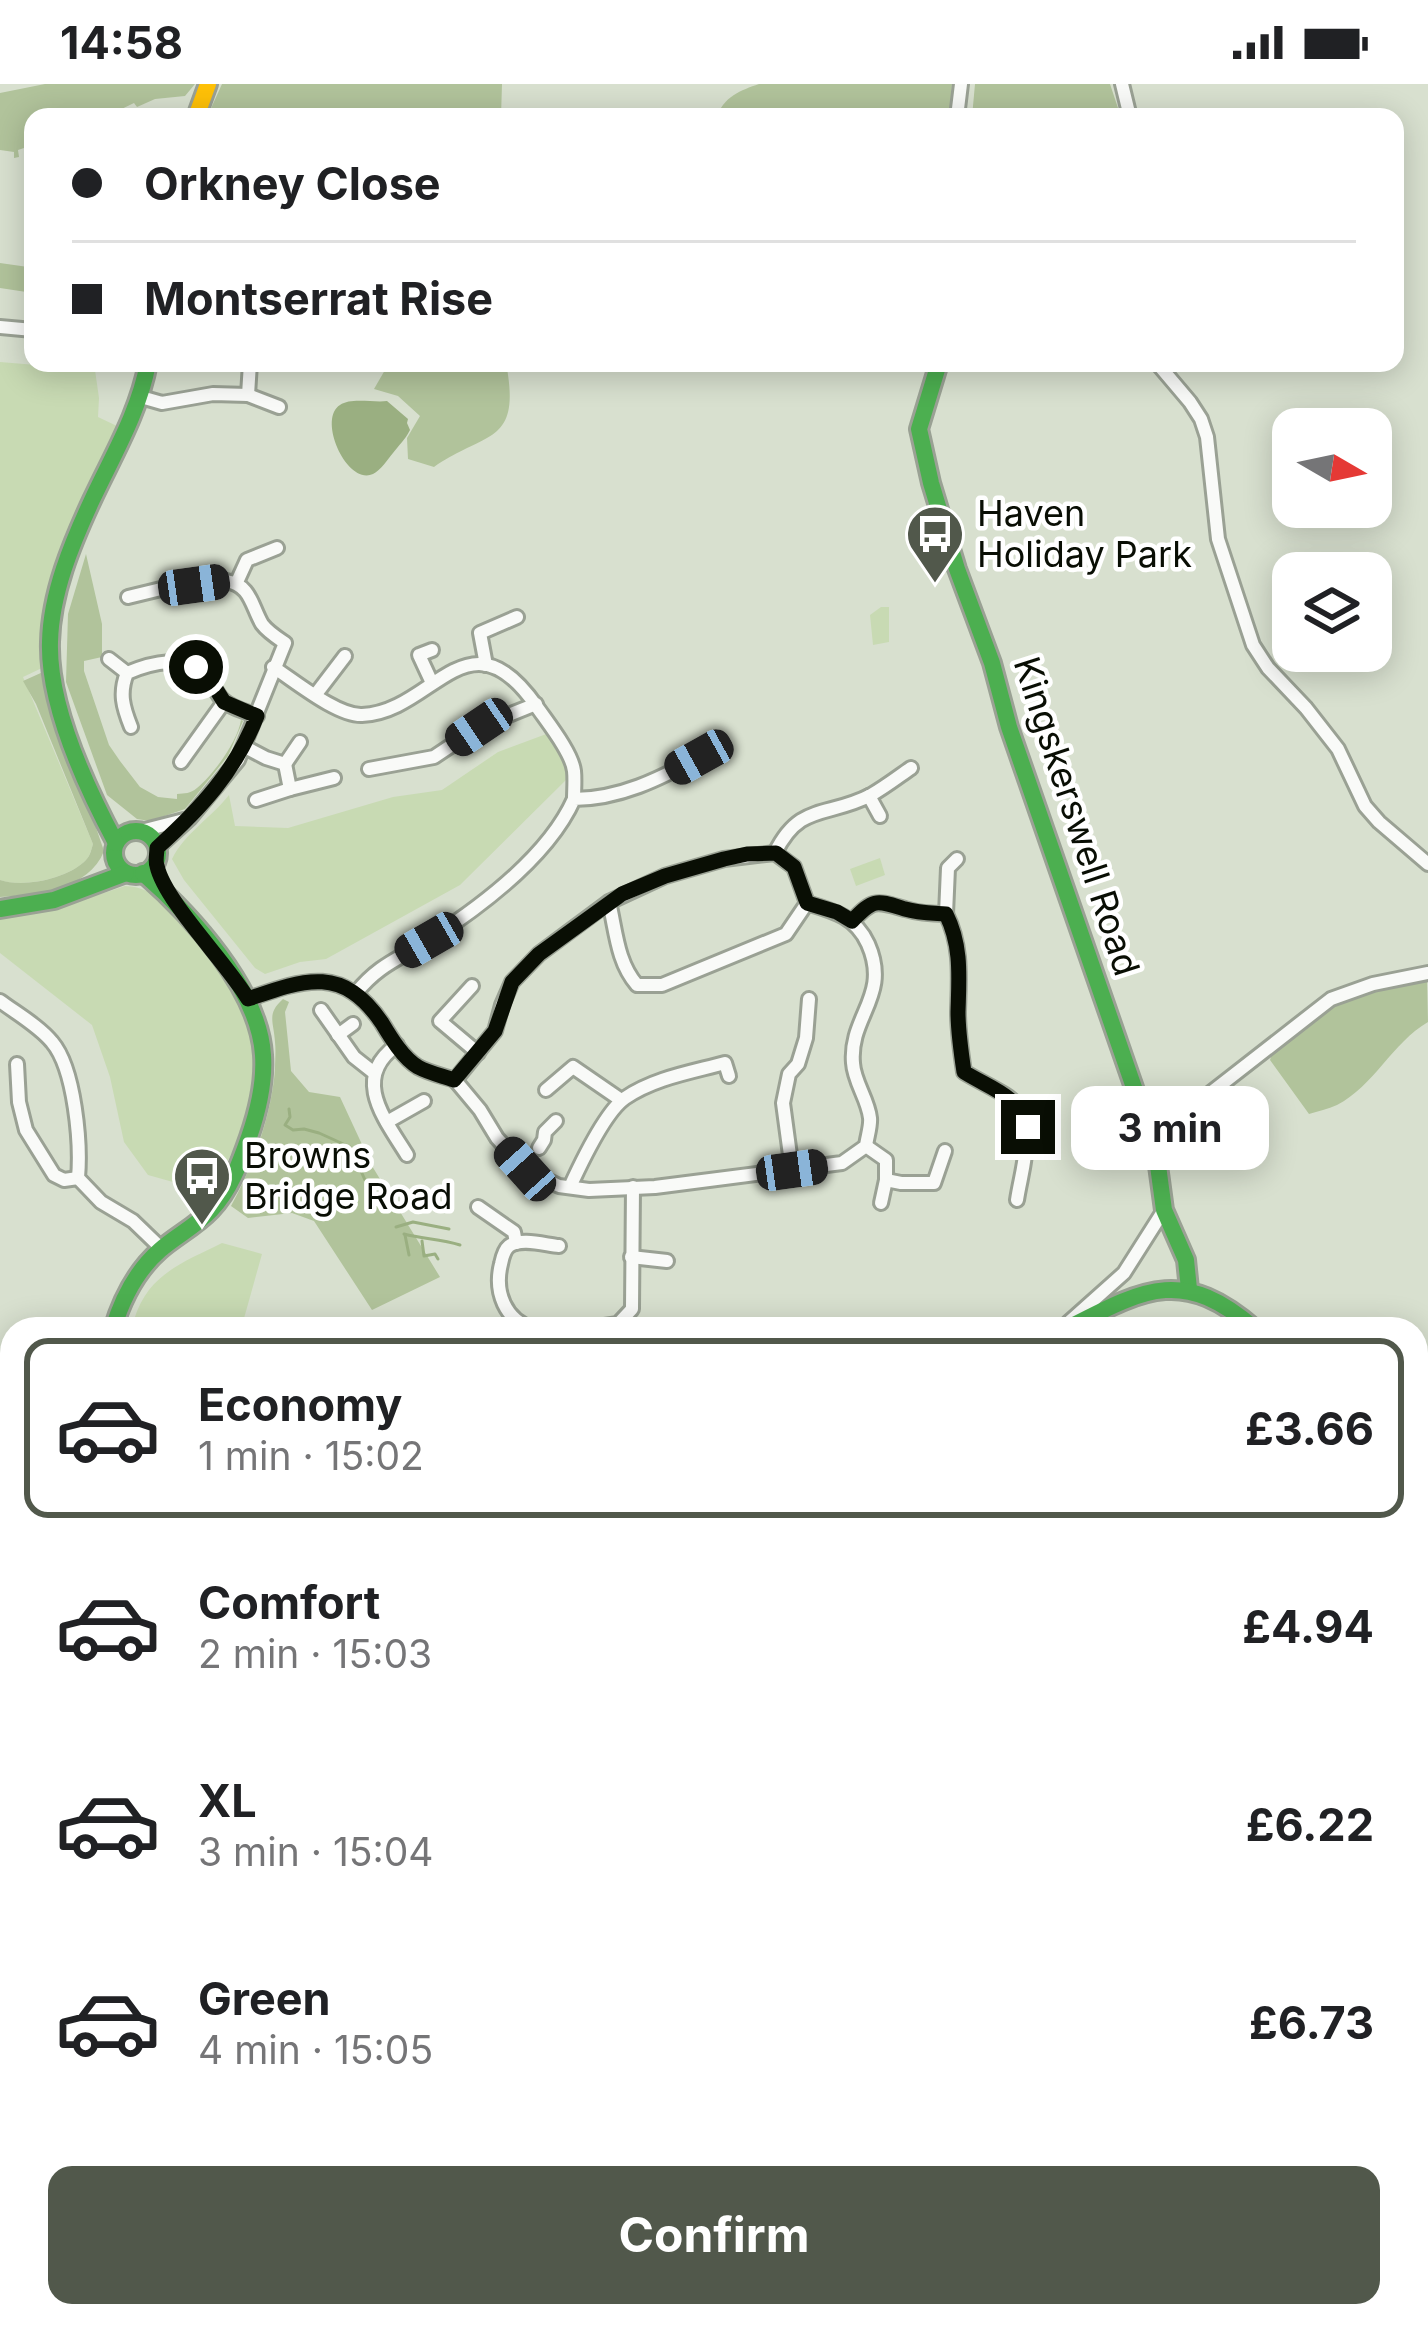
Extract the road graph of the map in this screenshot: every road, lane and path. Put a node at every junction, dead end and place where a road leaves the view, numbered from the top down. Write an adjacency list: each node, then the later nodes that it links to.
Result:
1 (146, 372): 6 (street)
2 (249, 372): 5 (street)
3 (935, 372): 83 (street, Kingskerswell Road)
4 (1165, 372): 50 (street)
5 (248, 395): 6 (street); 7 (street)
6 (141, 397): 46 (street)
7 (279, 407)
8 (278, 548): 9 (street)
9 (262, 554): 10 (street); 11 (street)
10 (267, 569)
11 (237, 582): 12 (street); 18 (street)
12 (128, 598)
13 (518, 617): 17 (street)
14 (421, 649): 20 (street)
15 (345, 656): 21 (street)
16 (109, 659): 19 (street)
17 (486, 665): 20 (street); 23 (street)
18 (273, 667): 21 (street); 24 (street)
19 (127, 673): 22 (street); 25 (street)
20 (432, 683): 21 (street)
21 (316, 694)
22 (224, 702): 24 (street); 27 (street)
23 (536, 704): 34 (street); 42 (street)
24 (257, 716): 28 (street)
25 (131, 727)
26 (300, 742): 33 (street)
27 (191, 747): 31 (street); 32 (street)
28 (245, 747): 33 (street); 45 (street)
29 (383, 752): 34 (street)
30 (699, 757): 38 (street)
31 (206, 758)
32 (181, 762)
33 (285, 764): 39 (street)
34 (385, 767): 36 (street)
35 (911, 768): 41 (street)
36 (369, 770)
37 (334, 778): 39 (street)
38 (661, 778): 40 (street); 42 (street)
39 (290, 789): 43 (street)
40 (667, 793)
41 (869, 796): 44 (street); 47 (street)
42 (574, 799): 60 (street)
43 (256, 800)
44 (880, 816)
45 (190, 818): 46 (street); 48 (street)
46 (125, 840): 48 (street); 48 (street); 51 (street)
47 (776, 853): 52 (street); 53 (street)
48 (145, 864): 51 (street); 61 (street)
49 (932, 864): 55 (street)
50 (1428, 864)
51 (81, 889): 54 (street)
52 (609, 902): 58 (street); 72 (street)
53 (807, 903): 56 (street); 58 (street)
54 (0, 909)
55 (946, 914): 56 (street); 91 (street)
56 (852, 921): 81 (street)
57 (1428, 973): 83 (street)
58 (637, 985): 64 (street)
59 (472, 986): 67 (street)
60 (356, 993): 61 (street); 70 (street)
61 (248, 999): 97 (street)
62 (809, 999): 86 (street)
63 (0, 1000): 87 (street)
64 (630, 1001)
65 (321, 1010): 69 (street)
66 (428, 1012): 67 (street)
67 (440, 1022): 72 (street)
68 (353, 1024): 69 (street)
69 (338, 1034): 74 (street)
70 (397, 1046): 74 (street); 75 (street)
71 (722, 1048): 77 (street)
72 (478, 1053): 75 (street)
73 (17, 1064): 87 (street)
74 (373, 1072): 80 (street)
75 (454, 1080): 85 (street)
76 (546, 1090): 77 (street)
77 (621, 1100): 89 (street)
78 (424, 1101): 80 (street)
79 (556, 1120): 85 (street)
80 (387, 1122): 84 (street)
81 (866, 1146): 86 (street); 88 (street)
82 (945, 1151): 88 (street)
83 (1156, 1151): 94 (street, Kingskerswell Road)
84 (407, 1155)
85 (525, 1169): 89 (street)
86 (792, 1170): 90 (street)
87 (78, 1178): 97 (street)
88 (886, 1180): 92 (street)
89 (570, 1187): 90 (street)
90 (633, 1187): 98 (street)
91 (1017, 1200)
92 (881, 1203)
93 (478, 1207): 95 (street)
94 (1163, 1210): 100 (street, Kingskerswell Road); 104 (street)
95 (516, 1243): 96 (street); 102 (street)
96 (559, 1246)
97 (162, 1249): 101 (street)
98 (631, 1257): 99 (street); 103 (street)
99 (667, 1261)
100 (1189, 1289): 105 (street); 106 (street)
101 (118, 1317)
102 (512, 1317)
103 (626, 1317)
104 (1073, 1317)
105 (1089, 1317)
106 (1240, 1317)

